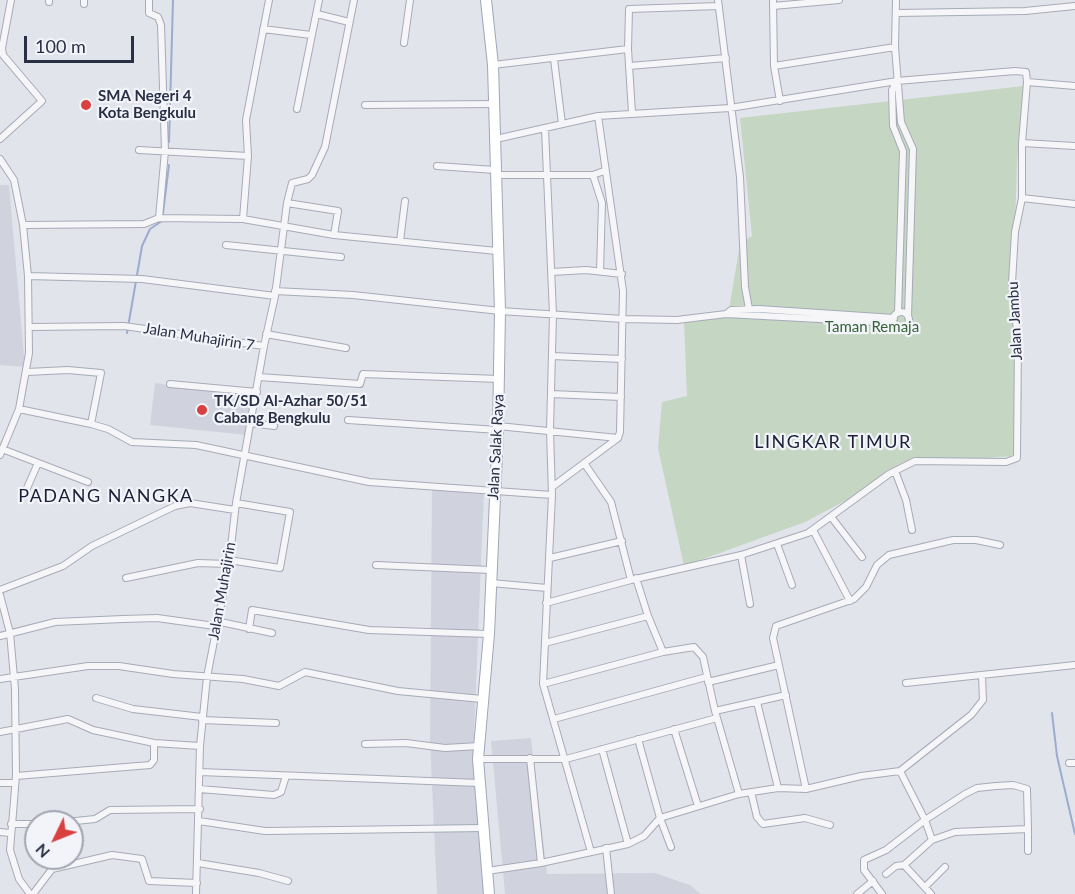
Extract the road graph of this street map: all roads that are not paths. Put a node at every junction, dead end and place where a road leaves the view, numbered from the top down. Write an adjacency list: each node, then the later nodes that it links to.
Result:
1 (11, 0): 39 (street)
2 (149, 0): 44 (street)
3 (269, 0): 17 (street)
4 (319, 0): 15 (street)
5 (354, 0): 16 (street)
6 (410, 0): 19 (street)
7 (486, 0): 24 (main road, Jalan Salak Raya)
8 (832, 0): 9 (street); 12 (street)
9 (839, 0)
10 (896, 0): 14 (street)
11 (718, 3): 21 (street); 22 (street)
12 (773, 3): 26 (street)
13 (1075, 6): 14 (street)
14 (896, 13): 20 (street)
15 (317, 14): 16 (street); 18 (street)
16 (349, 22): 54 (street)
17 (263, 28): 18 (street); 45 (street)
18 (312, 35): 34 (street)
19 (404, 43)
20 (895, 47): 26 (street); 27 (street)
21 (628, 49): 23 (street); 25 (street)
22 (726, 57): 25 (street); 33 (street)
23 (554, 58): 24 (street); 37 (street)
24 (493, 65): 31 (main road, Jalan Salak Raya)
25 (629, 66): 35 (street)
26 (774, 66): 30 (street)
27 (897, 81): 28 (street); 30 (street); 75 (street); 76 (street)
28 (1027, 82): 29 (street); 41 (street, Jalan Jambu)
29 (1075, 86)
30 (780, 101): 33 (street)
31 (495, 104): 32 (street); 40 (main road, Jalan Salak Raya)
32 (365, 105)
33 (730, 108): 35 (street); 71 (street)
34 (297, 109)
35 (632, 113): 36 (street)
36 (598, 116): 37 (street); 48 (street)
37 (562, 124): 38 (street)
38 (545, 129): 40 (street); 51 (street)
39 (0, 139)
40 (496, 139): 49 (main road, Jalan Salak Raya)
41 (1022, 143): 42 (street); 52 (street, Jalan Jambu)
42 (1075, 146)
43 (139, 150): 44 (street)
44 (165, 151): 45 (street); 56 (street)
45 (248, 156): 57 (street)
46 (0, 159): 58 (street)
47 (437, 165): 49 (street)
48 (604, 171): 50 (street); 68 (street)
49 (495, 172): 51 (street); 64 (main road, Jalan Salak Raya)
50 (593, 175): 51 (street); 66 (street)
51 (545, 176): 67 (street)
52 (1022, 198): 55 (street); 103 (street, Jalan Jambu)
53 (405, 201): 61 (street)
54 (287, 203): 59 (street, Jalan Muhajirin); 60 (street)
55 (1075, 204)
56 (160, 218): 57 (street); 58 (street)
57 (243, 219): 59 (street)
58 (23, 225): 69 (street)
59 (285, 227): 60 (street); 63 (street, Jalan Muhajirin)
60 (334, 235): 61 (street)
61 (400, 241): 64 (street)
62 (226, 245): 63 (street)
63 (281, 251): 65 (street); 70 (street, Jalan Muhajirin)
64 (497, 251): 72 (main road, Jalan Salak Raya)
65 (341, 257)
66 (600, 271): 67 (street); 68 (street)
67 (552, 272): 73 (street)
68 (622, 274): 77 (street)
69 (28, 276): 70 (street); 78 (street)
70 (275, 294): 72 (street); 79 (street, Jalan Muhajirin)
71 (749, 309): 74 (street); 76 (street)
72 (500, 311): 73 (street); 86 (main road, Jalan Salak Raya)
73 (553, 314): 77 (street); 82 (street)
74 (726, 314): 76 (street); 77 (street)
75 (908, 317): 76 (street); 76 (street)
76 (895, 318)
77 (623, 319): 83 (street)
78 (29, 327): 80 (street, Jalan Muhajirin 7); 84 (street)
79 (266, 334): 80 (street, Jalan Muhajirin); 81 (street)
80 (264, 346): 85 (street, Jalan Muhajirin)
81 (346, 348)
82 (552, 356): 83 (street); 89 (street)
83 (622, 359): 90 (street)
84 (27, 372): 91 (street); 94 (street)
85 (259, 377): 86 (street); 88 (street, Jalan Muhajirin)
86 (499, 379): 96 (main road, Jalan Salak Raya)
87 (170, 384): 88 (street)
88 (257, 392): 93 (street, Jalan Muhajirin)
89 (551, 394): 90 (street); 97 (street)
90 (621, 397): 98 (street)
91 (19, 409): 94 (street); 99 (street)
92 (348, 420): 96 (street)
93 (251, 423): 95 (street); 100 (street, Jalan Muhajirin)
94 (91, 424): 100 (street)
95 (274, 426)
96 (498, 428): 97 (street); 106 (main road, Jalan Salak Raya)
97 (550, 430): 98 (street); 105 (street)
98 (618, 438): 102 (street)
99 (1, 452): 101 (street)
100 (245, 454): 106 (street); 109 (street, Jalan Muhajirin)
101 (38, 463): 104 (street); 107 (street)
102 (584, 463): 105 (street); 113 (street)
103 (895, 471): 110 (street); 112 (street)
104 (88, 482)
105 (552, 487): 108 (street)
106 (494, 490): 108 (street); 121 (main road, Jalan Salak Raya)
107 (24, 495)
108 (552, 495): 118 (street)
109 (236, 506): 119 (street, Jalan Muhajirin); 119 (street); 127 (street)
110 (832, 518): 111 (street); 117 (street)
111 (813, 530): 114 (street); 129 (street)
112 (912, 530)
113 (622, 541): 118 (street); 123 (street)
114 (777, 544): 116 (street); 125 (street)
115 (1000, 544): 129 (street)
116 (741, 555): 123 (street); 131 (street)
117 (862, 557)
118 (550, 558): 126 (street)
119 (229, 562): 122 (street); 133 (street, Jalan Muhajirin)
120 (376, 565): 121 (street)
121 (490, 570): 124 (main road, Jalan Salak Raya)
122 (126, 578)
123 (634, 579): 130 (street); 132 (street)
124 (491, 583): 126 (street); 137 (main road, Jalan Salak Raya)
125 (792, 585)
126 (547, 588): 130 (street)
127 (0, 590)
128 (0, 595): 135 (street)
129 (850, 601): 141 (street)
130 (546, 603): 139 (street)
131 (750, 604)
132 (648, 616): 139 (street); 140 (street)
133 (216, 623): 134 (street); 135 (street); 144 (street, Jalan Muhajirin)
134 (249, 628): 136 (street); 137 (street)
135 (10, 633): 138 (street); 145 (street)
136 (272, 633)
137 (489, 634): 152 (main road, Jalan Salak Raya)
138 (0, 636)
139 (545, 643): 149 (street)
140 (663, 651): 146 (street); 149 (street)
141 (779, 665): 146 (street); 150 (street)
142 (1075, 665): 143 (street)
143 (982, 675): 148 (street); 170 (street)
144 (207, 677): 145 (street); 152 (street); 155 (street, Jalan Muhajirin)
145 (14, 678): 147 (street); 159 (street)
146 (707, 679): 154 (street); 156 (street)
147 (0, 680)
148 (906, 683)
149 (543, 684): 156 (street)
150 (786, 695): 153 (street); 178 (street)
151 (96, 698): 155 (street)
152 (482, 699): 165 (main road, Jalan Salak Raya)
153 (757, 702): 154 (street); 176 (street)
154 (716, 715): 158 (street); 180 (street)
155 (202, 719): 157 (street); 164 (street, Jalan Muhajirin)
156 (554, 719): 169 (street)
157 (276, 723)
158 (674, 729): 161 (street); 181 (street)
159 (16, 731): 160 (street); 162 (street); 173 (street)
160 (0, 732)
161 (638, 739): 166 (street); 183 (street)
162 (154, 743): 164 (street); 173 (street)
163 (365, 744): 165 (street)
164 (200, 746): 171 (street, Jalan Muhajirin)
165 (479, 746): 168 (main road, Jalan Salak Raya)
166 (602, 749): 169 (street); 195 (street)
167 (530, 758): 168 (street); 169 (street); 201 (street)
168 (478, 759): 175 (main road, Jalan Salak Raya)
169 (566, 759): 199 (street)
170 (900, 771): 178 (street); 185 (street)
171 (200, 772): 172 (street); 177 (street, Jalan Muhajirin)
172 (286, 776): 175 (street); 177 (street)
173 (16, 779): 174 (street); 187 (street)
174 (0, 783)
175 (479, 783): 190 (main road, Jalan Salak Raya)
176 (778, 788): 178 (street); 179 (street)
177 (199, 789): 182 (street, Jalan Muhajirin)
178 (806, 789)
179 (751, 792): 180 (street); 189 (street)
180 (739, 794): 181 (street)
181 (698, 806): 183 (street)
182 (200, 809): 184 (street); 186 (street, Jalan Muhajirin)
183 (660, 818): 195 (street); 197 (street)
184 (84, 820)
185 (925, 820): 191 (street); 194 (street); 207 (street)
186 (199, 821): 190 (street); 200 (street, Jalan Muhajirin)
187 (11, 824): 188 (street); 193 (street)
188 (24, 824)
189 (830, 825)
190 (483, 828): 204 (main road, Jalan Salak Raya)
191 (1028, 829): 194 (street); 198 (street)
192 (0, 832): 193 (street)
193 (10, 833): 210 (street)
194 (932, 840): 202 (street)
195 (628, 844): 196 (street)
196 (606, 848): 199 (street); 213 (street)
197 (671, 848)
198 (1028, 851)
199 (591, 852): 201 (street)
200 (198, 863): 206 (street); 208 (street, Jalan Muhajirin)
201 (541, 864): 204 (street)
202 (904, 865): 205 (street); 209 (street)
203 (945, 867): 209 (street)
204 (487, 871): 212 (main road, Jalan Salak Raya)
205 (886, 874)
206 (288, 881)
207 (873, 881): 214 (street); 215 (street)
208 (196, 883): 210 (street); 211 (street, Jalan Muhajirin)
209 (925, 887): 216 (street)
210 (31, 894)
211 (196, 894)
212 (489, 894)
213 (611, 894)
214 (857, 894)
215 (882, 894)
216 (931, 894)

